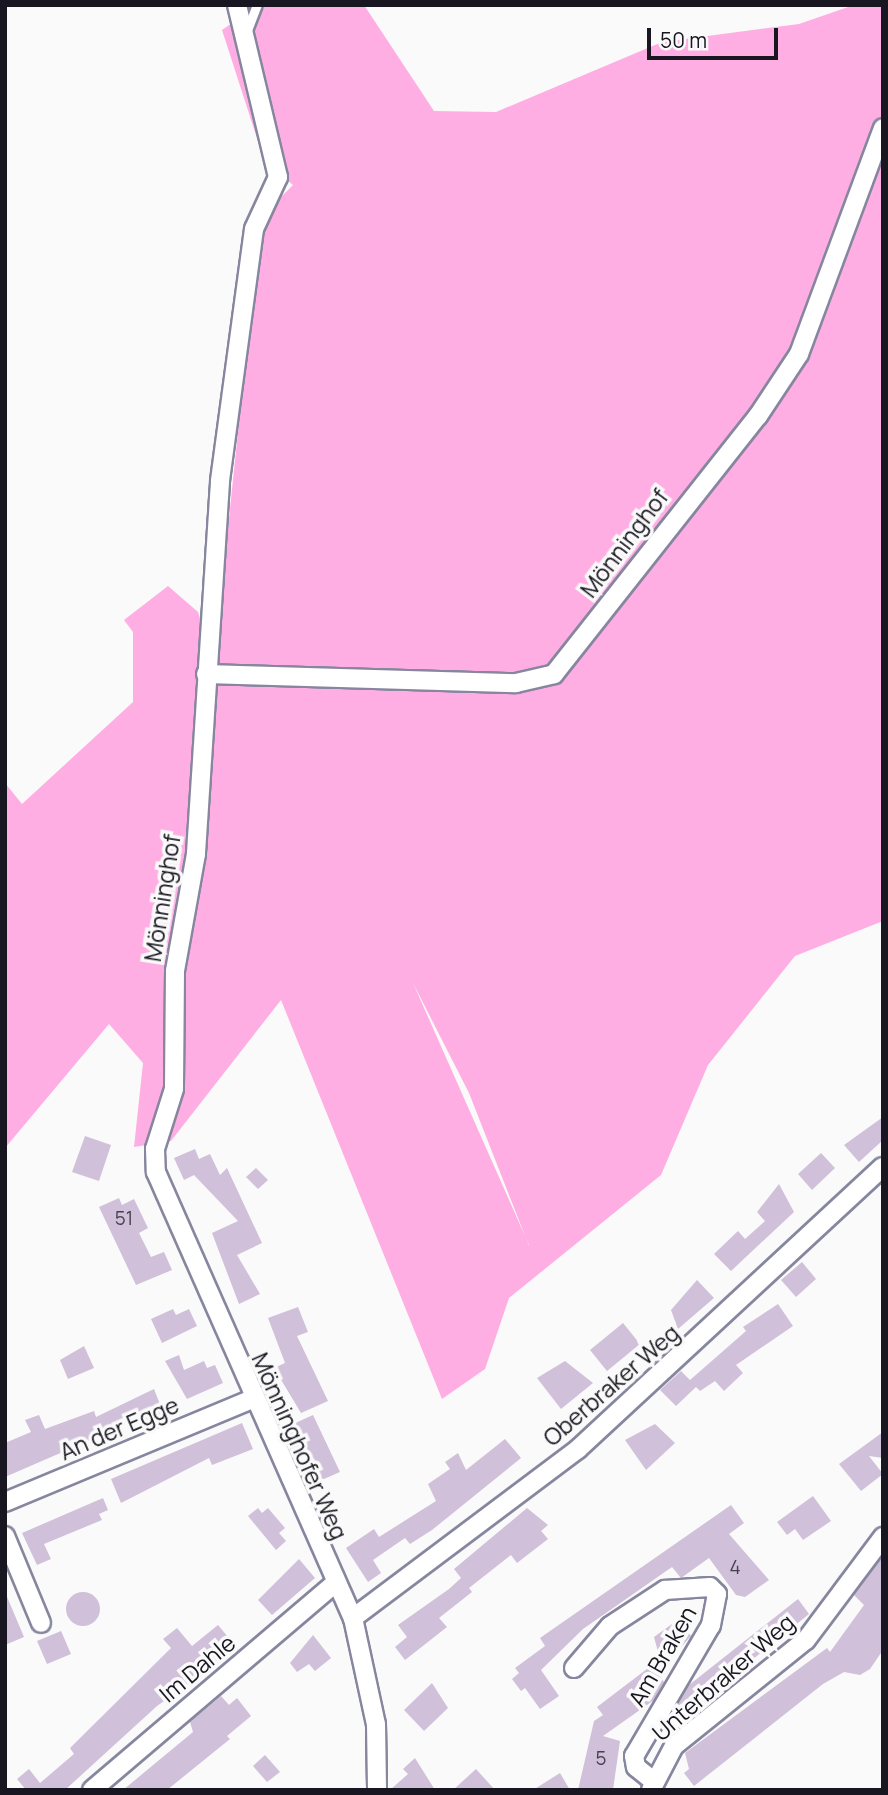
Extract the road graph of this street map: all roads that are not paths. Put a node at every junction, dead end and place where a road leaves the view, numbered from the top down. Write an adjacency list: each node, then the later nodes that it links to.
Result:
1 (237, 5): 3 (street, Mönninghof)
2 (257, 5): 3 (lane)
3 (245, 35): 7 (street, Mönninghof)
4 (883, 128): 6 (street, Mönninghof)
5 (883, 167): 6 (street)
6 (864, 172): 7 (street, Mönninghof)
7 (206, 674): 8 (street, Mönninghof)
8 (163, 1128): 10 (street, Mönninghofer Weg)
9 (883, 1167): 15 (street, Oberbraker Weg)
10 (251, 1399): 11 (street, An der Egge); 14 (street, Mönninghofer Weg)
11 (5, 1502)
12 (5, 1536): 16 (street)
13 (883, 1537): 18 (street, Unterbraker Weg)
14 (334, 1584): 15 (street, Mönninghofer Weg); 19 (street, Im Dahle)
15 (354, 1618): 20 (street, Mönninghofer Weg)
16 (41, 1623)
17 (574, 1668): 18 (street, Am Braken)
18 (652, 1785)
19 (92, 1790)
20 (377, 1790)

